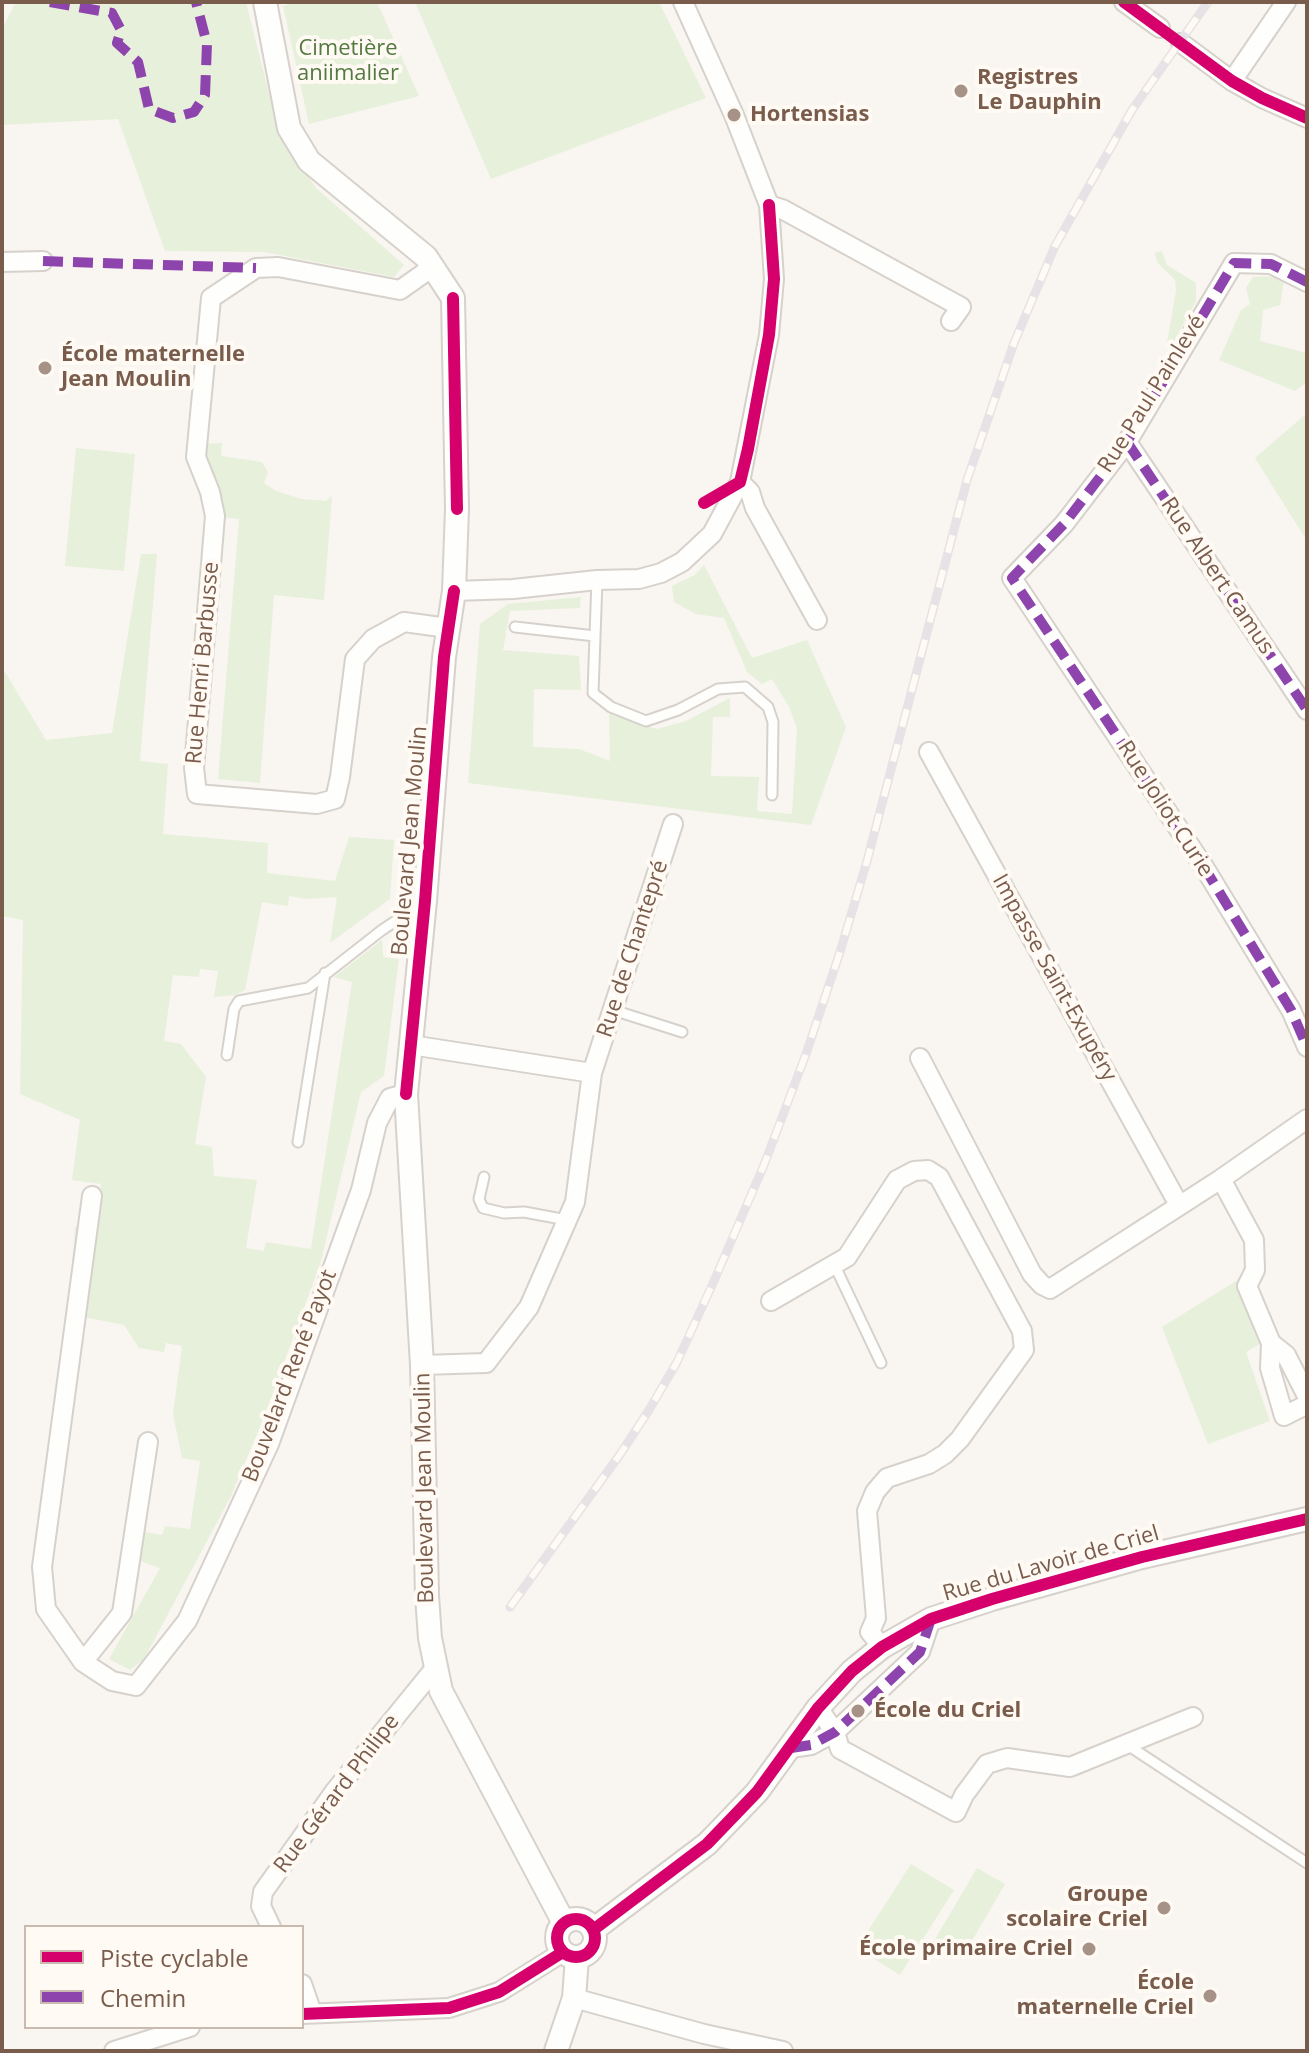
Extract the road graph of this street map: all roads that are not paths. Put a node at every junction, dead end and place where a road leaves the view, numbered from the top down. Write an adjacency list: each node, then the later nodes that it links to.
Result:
1 (265, 2): 12 (street)
2 (683, 2): 9 (street)
3 (1124, 2): 5 (street)
4 (1286, 2): 7 (street)
5 (1160, 28)
6 (1181, 43): 7 (street)
7 (1232, 81): 8 (street)
8 (1307, 118)
9 (769, 205): 14 (street); 16 (street)
10 (43, 261): 11 (street)
11 (2, 262)
12 (434, 266): 19 (street, Boulevard Jean Moulin); 22 (street, Rue Henri Barbusse)
13 (1307, 282): 15 (street, Rue Paul Painlevé)
14 (951, 321)
15 (1127, 442): 17 (street, Rue Paul Painlevé); 24 (street, Rue Albert Camus)
16 (740, 482): 18 (street); 20 (street)
17 (1012, 578): 33 (street, Rue Joliot Curie)
18 (597, 580): 19 (street); 23 (lane)
19 (454, 591): 22 (street, Boulevard Jean Moulin)
20 (817, 620)
21 (515, 627): 23 (lane)
22 (448, 628): 28 (street, Boulevard Jean Moulin)
23 (595, 636): 26 (lane)
24 (1307, 710)
25 (929, 752): 43 (street, Impasse Saint-Exupéry)
26 (772, 795)
27 (673, 824): 30 (street, Rue de Chantepré)
28 (425, 901): 29 (lane); 32 (street, Boulevard Jean Moulin)
29 (325, 973): 34 (lane); 39 (lane)
30 (613, 1010): 31 (lane); 36 (street, Rue de Chantepré)
31 (682, 1032)
32 (411, 1045): 36 (street); 37 (street, Boulevard Jean Moulin)
33 (1307, 1047)
34 (227, 1055)
35 (920, 1058): 43 (street)
36 (592, 1073): 44 (street, Rue de Chantepré)
37 (406, 1094): 49 (street, Boulevard Jean Moulin); 56 (street, Bouvelard René Payot)
38 (1307, 1119): 41 (street)
39 (298, 1142)
40 (484, 1177): 44 (lane)
41 (1221, 1179): 43 (street); 47 (street)
42 (92, 1196): 56 (street, Bouvelard René Payot)
43 (1179, 1205)
44 (567, 1220): 49 (street, Rue de Chantepré)
45 (834, 1264): 46 (street); 48 (lane); 55 (street)
46 (771, 1301)
47 (1271, 1343): 50 (street); 51 (street)
48 (881, 1363)
49 (422, 1365): 57 (street, Boulevard Jean Moulin)
50 (1307, 1396)
51 (1307, 1403)
52 (148, 1442): 56 (street)
53 (1307, 1519): 54 (street, Rue du Lavoir de Criel)
54 (931, 1619): 55 (street, Rue du Lavoir de Criel); 60 (street, Rue du Lavoir de Criel)
55 (882, 1647): 58 (street, Rue du Lavoir de Criel)
56 (83, 1662)
57 (436, 1667): 64 (street, Boulevard Jean Moulin); 65 (street, Rue Gérard Philipe)
58 (818, 1708): 60 (street); 62 (street, Rue du Lavoir de Criel)
59 (1193, 1717): 61 (street)
60 (835, 1732): 61 (street); 62 (street, Rue du Lavoir de Criel)
61 (1124, 1743): 63 (lane)
62 (791, 1748): 66 (street, Rue du Lavoir de Criel)
63 (1307, 1863)
64 (564, 1923): 66 (street); 67 (street)
65 (270, 1925)
66 (593, 1930): 67 (street)
67 (570, 1955): 68 (street); 69 (street)
68 (574, 1998): 72 (street); 73 (street)
69 (307, 2014)
70 (184, 2029): 71 (street)
71 (114, 2051)
72 (556, 2051)
73 (783, 2051)

